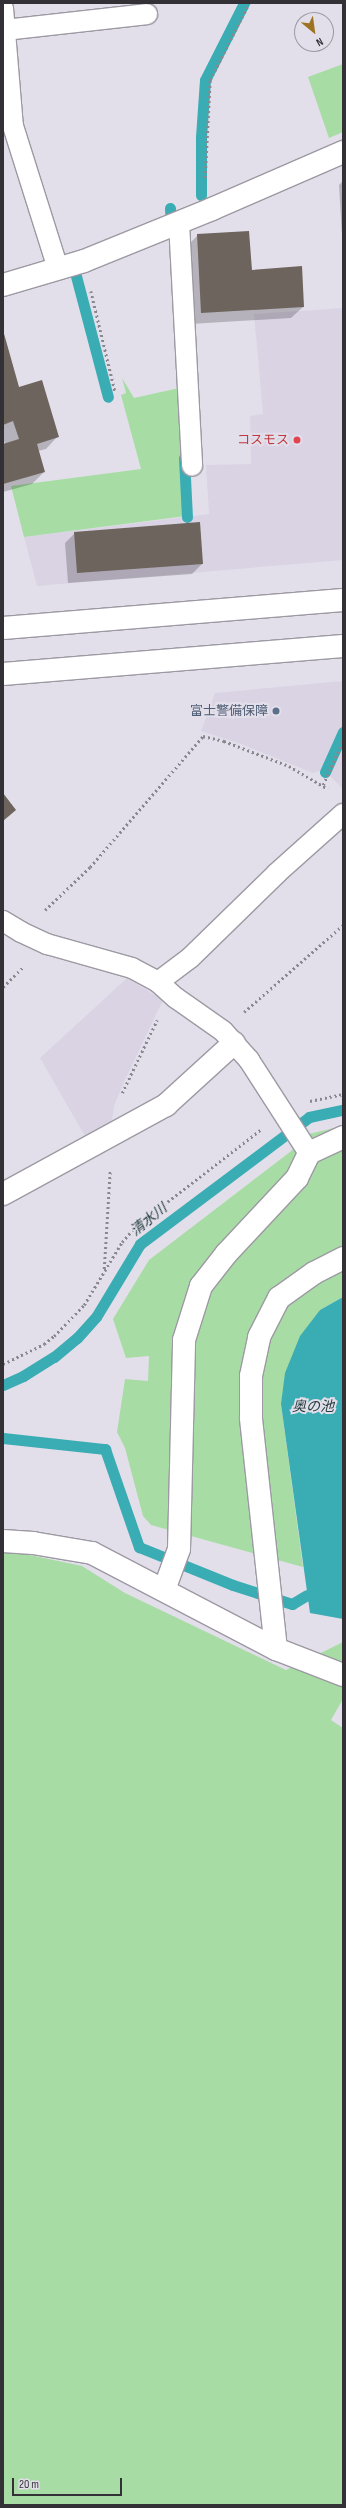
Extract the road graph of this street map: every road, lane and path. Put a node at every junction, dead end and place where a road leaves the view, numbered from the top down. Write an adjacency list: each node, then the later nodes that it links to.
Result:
1 (248, 3): 6 (path)
2 (3, 8): 4 (lane)
3 (147, 14): 4 (lane)
4 (5, 30): 9 (lane)
5 (343, 152): 6 (street)
6 (212, 210): 7 (street)
7 (179, 223): 8 (street); 12 (lane)
8 (84, 261): 9 (street); 11 (path)
9 (58, 269): 10 (street)
10 (3, 285)
11 (115, 391)
12 (192, 466)
13 (343, 600): 14 (street)
14 (3, 628)
15 (343, 646): 16 (street)
16 (3, 674)
17 (343, 740): 18 (path)
18 (323, 785): 19 (path); 23 (path)
19 (333, 793)
20 (343, 814): 24 (lane)
21 (3, 921): 23 (lane)
22 (343, 925): 25 (path)
23 (21, 932): 24 (lane)
24 (158, 982): 25 (lane)
25 (228, 1037): 26 (lane); 29 (street)
26 (285, 1112): 28 (lane); 31 (path)
27 (343, 1136): 28 (street)
28 (304, 1147): 33 (street)
29 (3, 1194)
30 (343, 1258): 34 (street)
31 (3, 1364)
32 (3, 1541): 33 (street)
33 (166, 1585): 34 (street)
34 (276, 1649): 35 (street)
35 (343, 1675)

